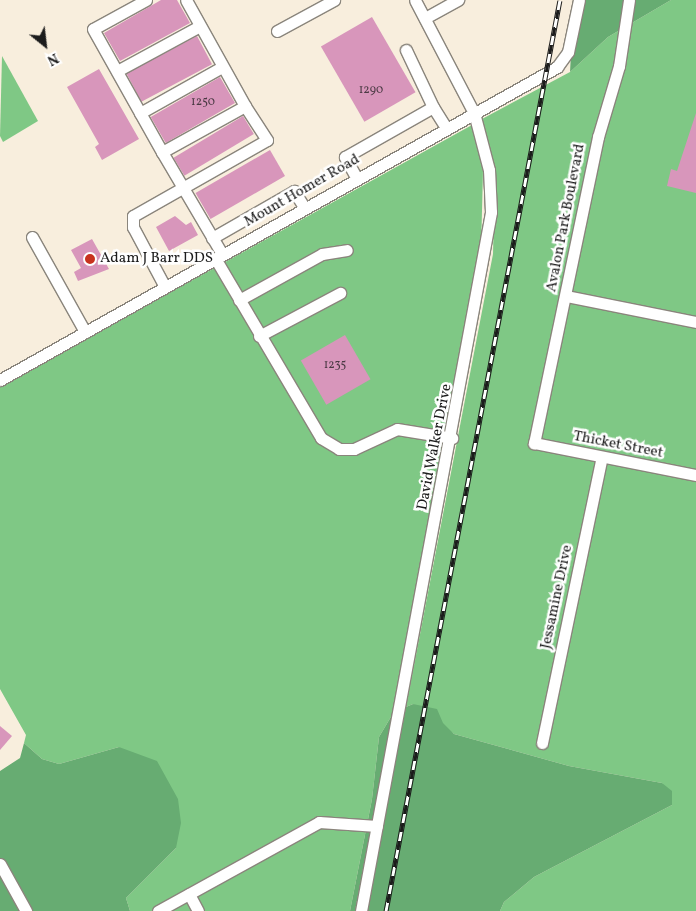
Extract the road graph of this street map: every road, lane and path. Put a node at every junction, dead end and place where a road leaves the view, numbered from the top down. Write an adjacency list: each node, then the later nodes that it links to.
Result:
1 (146, 0): 13 (street)
2 (186, 0): 9 (street)
3 (334, 0): 10 (street)
4 (415, 0): 8 (street, David Walker Drive)
5 (458, 0): 8 (street)
6 (579, 0): 17 (street, Mount Homer Road)
7 (629, 0): 29 (street, Avalon Park Boulevard)
8 (425, 18): 17 (street, David Walker Drive)
9 (200, 26): 12 (street); 13 (street)
10 (277, 31)
11 (406, 50): 15 (street)
12 (222, 67): 14 (street); 16 (street)
13 (117, 71): 16 (street)
14 (245, 106): 19 (street); 21 (street)
15 (433, 107): 18 (street); 20 (street)
16 (140, 113): 19 (street)
17 (474, 113): 18 (street, Mount Homer Road); 35 (street, David Walker Drive)
18 (446, 128): 20 (street, Mount Homer Road)
19 (162, 152): 21 (street)
20 (356, 178): 22 (street, Mount Homer Road)
21 (183, 188): 24 (street); 27 (street)
22 (304, 207): 24 (street); 26 (street, Mount Homer Road)
23 (32, 237): 32 (street)
24 (212, 238): 26 (street)
25 (347, 250): 30 (street)
26 (218, 256): 27 (street, Mount Homer Road); 30 (street)
27 (165, 287): 32 (street, Mount Homer Road)
28 (340, 293): 33 (street)
29 (566, 296): 31 (street); 36 (street, Avalon Park Boulevard)
30 (239, 300): 33 (street)
31 (696, 322)
32 (85, 332): 34 (street, Mount Homer Road)
33 (259, 336): 35 (street)
34 (0, 380)
35 (452, 438): 40 (street, David Walker Drive)
36 (534, 443): 37 (street, Thicket Street)
37 (602, 458): 38 (street, Thicket Street); 39 (street, Jessamine Drive)
38 (696, 475)
39 (542, 743)
40 (377, 826): 42 (street); 46 (street, David Walker Drive)
41 (0, 864): 43 (street)
42 (189, 894): 44 (street); 45 (street)
43 (26, 911)
44 (158, 911)
45 (198, 911)
46 (361, 911)

